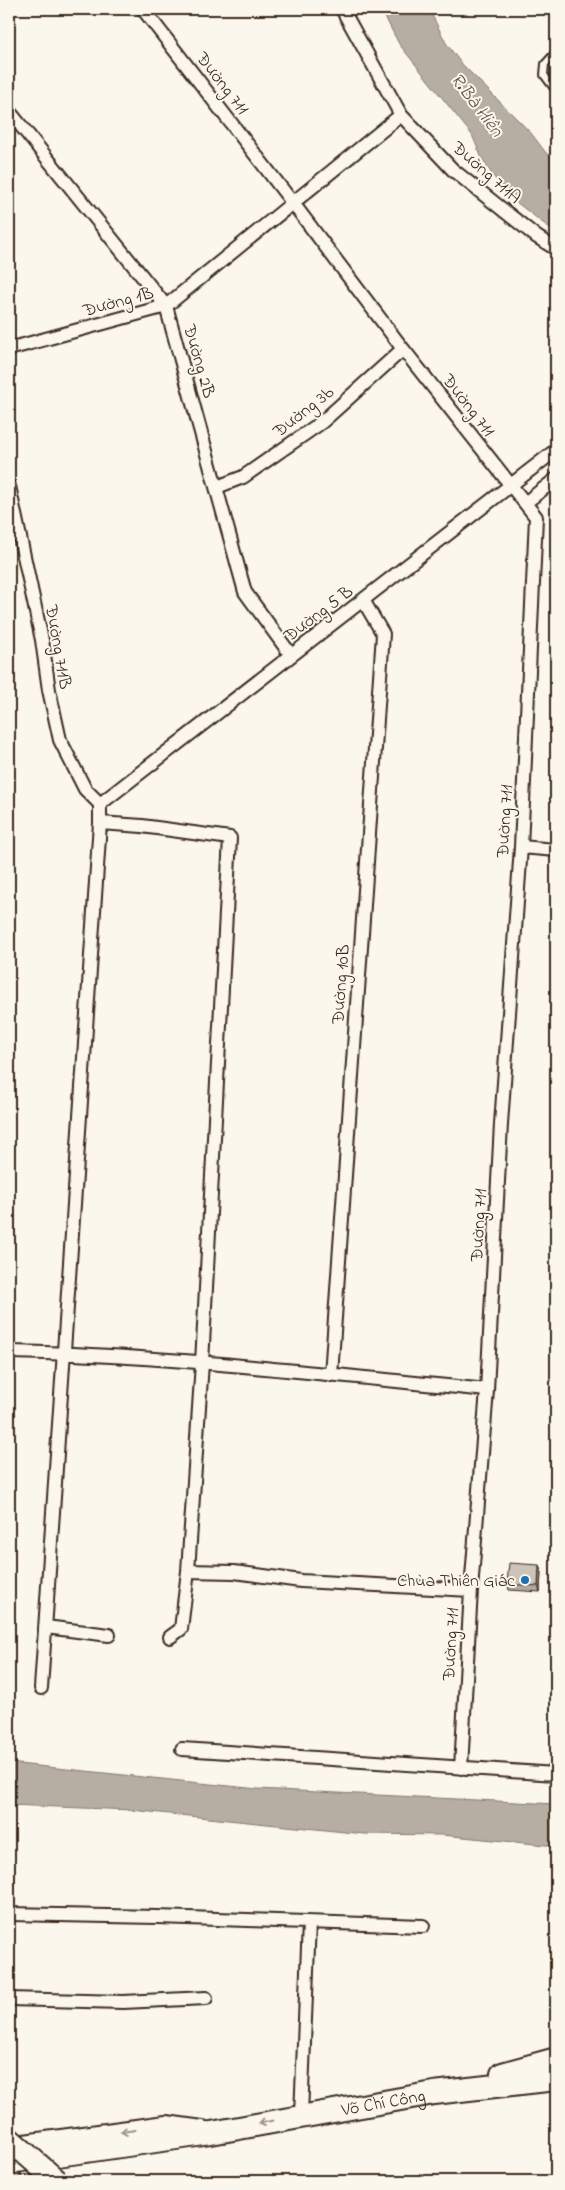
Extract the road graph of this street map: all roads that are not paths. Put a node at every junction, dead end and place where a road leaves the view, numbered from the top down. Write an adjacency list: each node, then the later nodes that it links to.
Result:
1 (143, 9): 7 (street, Đường 711)
2 (342, 9): 6 (street, Đường 711A)
3 (556, 52): 4 (lane)
4 (556, 91)
5 (9, 111): 9 (street, Đường 2B)
6 (401, 115): 7 (street, Đường 1B); 8 (street, Đường 711A)
7 (292, 202): 9 (street, Đường 1B); 11 (street, Đường 711)
8 (556, 249)
9 (166, 306): 10 (street, Đường 1B); 16 (street, Đường 2B)
10 (9, 348)
11 (403, 349): 14 (street, Đường 711); 16 (street, Đường 3b)
12 (556, 450): 14 (street, Đường 5 B)
13 (556, 479): 17 (street)
14 (510, 485): 17 (street, Đường 711); 18 (street, Đường 5 B)
15 (9, 486): 20 (street, Đường 711B)
16 (217, 487): 19 (street, Đường 2B)
17 (526, 503): 22 (street, Đường 711)
18 (363, 600): 19 (street, Đường 5 B); 27 (street, Đường 10B)
19 (291, 655): 20 (street, Đường 5 B)
20 (100, 804): 21 (street)
21 (100, 823): 25 (street); 26 (street)
22 (521, 847): 23 (street); 28 (street, Đường 711)
23 (556, 850)
24 (9, 1352): 25 (street)
25 (63, 1353): 26 (street); 31 (street)
26 (202, 1363): 27 (street); 29 (street)
27 (331, 1375): 28 (street)
28 (487, 1390): 30 (street, Đường 711)
29 (188, 1571): 30 (street); 33 (street)
30 (471, 1590): 36 (street, Đường 711)
31 (46, 1627): 32 (street); 34 (street)
32 (109, 1635)
33 (170, 1637)
34 (41, 1688)
35 (182, 1749): 36 (street)
36 (461, 1768): 37 (street)
37 (556, 1774)
38 (9, 1914): 39 (street)
39 (309, 1922): 40 (street); 46 (street)
40 (423, 1926)
41 (206, 1998): 42 (street)
42 (9, 1999)
43 (556, 2059): 45 (highway)
44 (556, 2079): 45 (highway, Võ Chí Công)
45 (434, 2093): 46 (highway, Võ Chí Công)
46 (301, 2116): 47 (highway, Võ Chí Công, one-way to 47)
47 (211, 2133): 49 (main road, Võ Chí Công, one-way to 49); 50 (highway, Võ Chí Công)
48 (9, 2139): 51 (highway, bridge)
49 (9, 2147)
50 (9, 2162)
51 (57, 2181)

